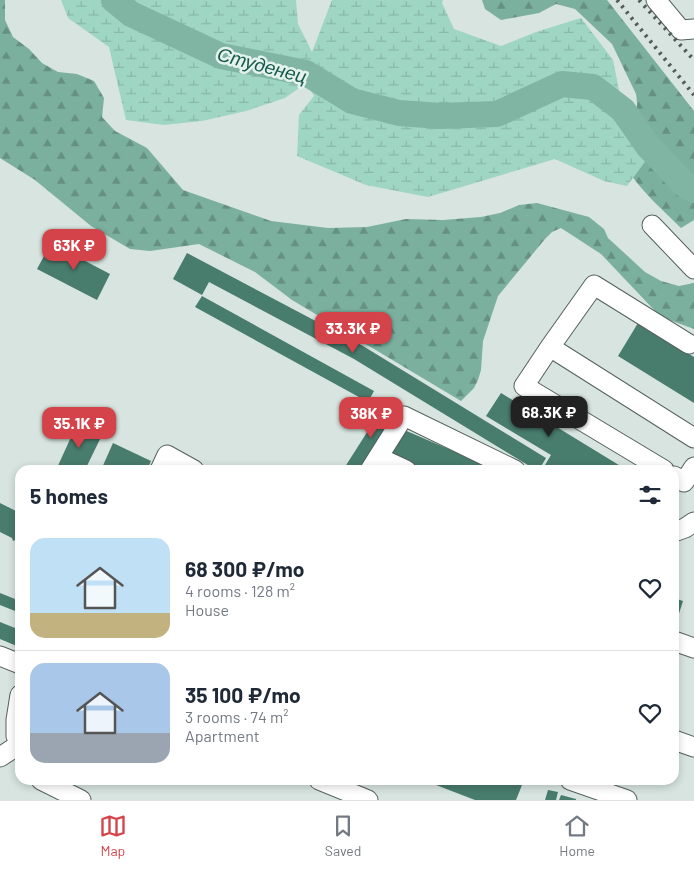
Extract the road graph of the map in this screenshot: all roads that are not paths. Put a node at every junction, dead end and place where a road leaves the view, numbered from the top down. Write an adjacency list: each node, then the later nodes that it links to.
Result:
1 (661, 2): 2 (street)
2 (694, 29)
3 (652, 226): 4 (street)
4 (694, 269)
5 (690, 344): 6 (street)
6 (550, 347): 7 (street); 12 (street)
7 (694, 438)
8 (374, 464): 11 (street)
9 (162, 465): 10 (street)
10 (185, 465)
11 (505, 465)
12 (656, 465)
13 (694, 467): 14 (street)
14 (679, 479)
15 (694, 522): 16 (street)
16 (679, 530)
17 (679, 643): 18 (street)
18 (694, 648)
19 (0, 656): 20 (street)
20 (15, 662)
21 (679, 742): 23 (street)
22 (15, 747): 24 (street)
23 (694, 747)
24 (0, 757)
25 (51, 785): 28 (street)
26 (331, 785): 29 (street)
27 (584, 785): 30 (street)
28 (81, 800)
29 (368, 800)
30 (627, 800)

